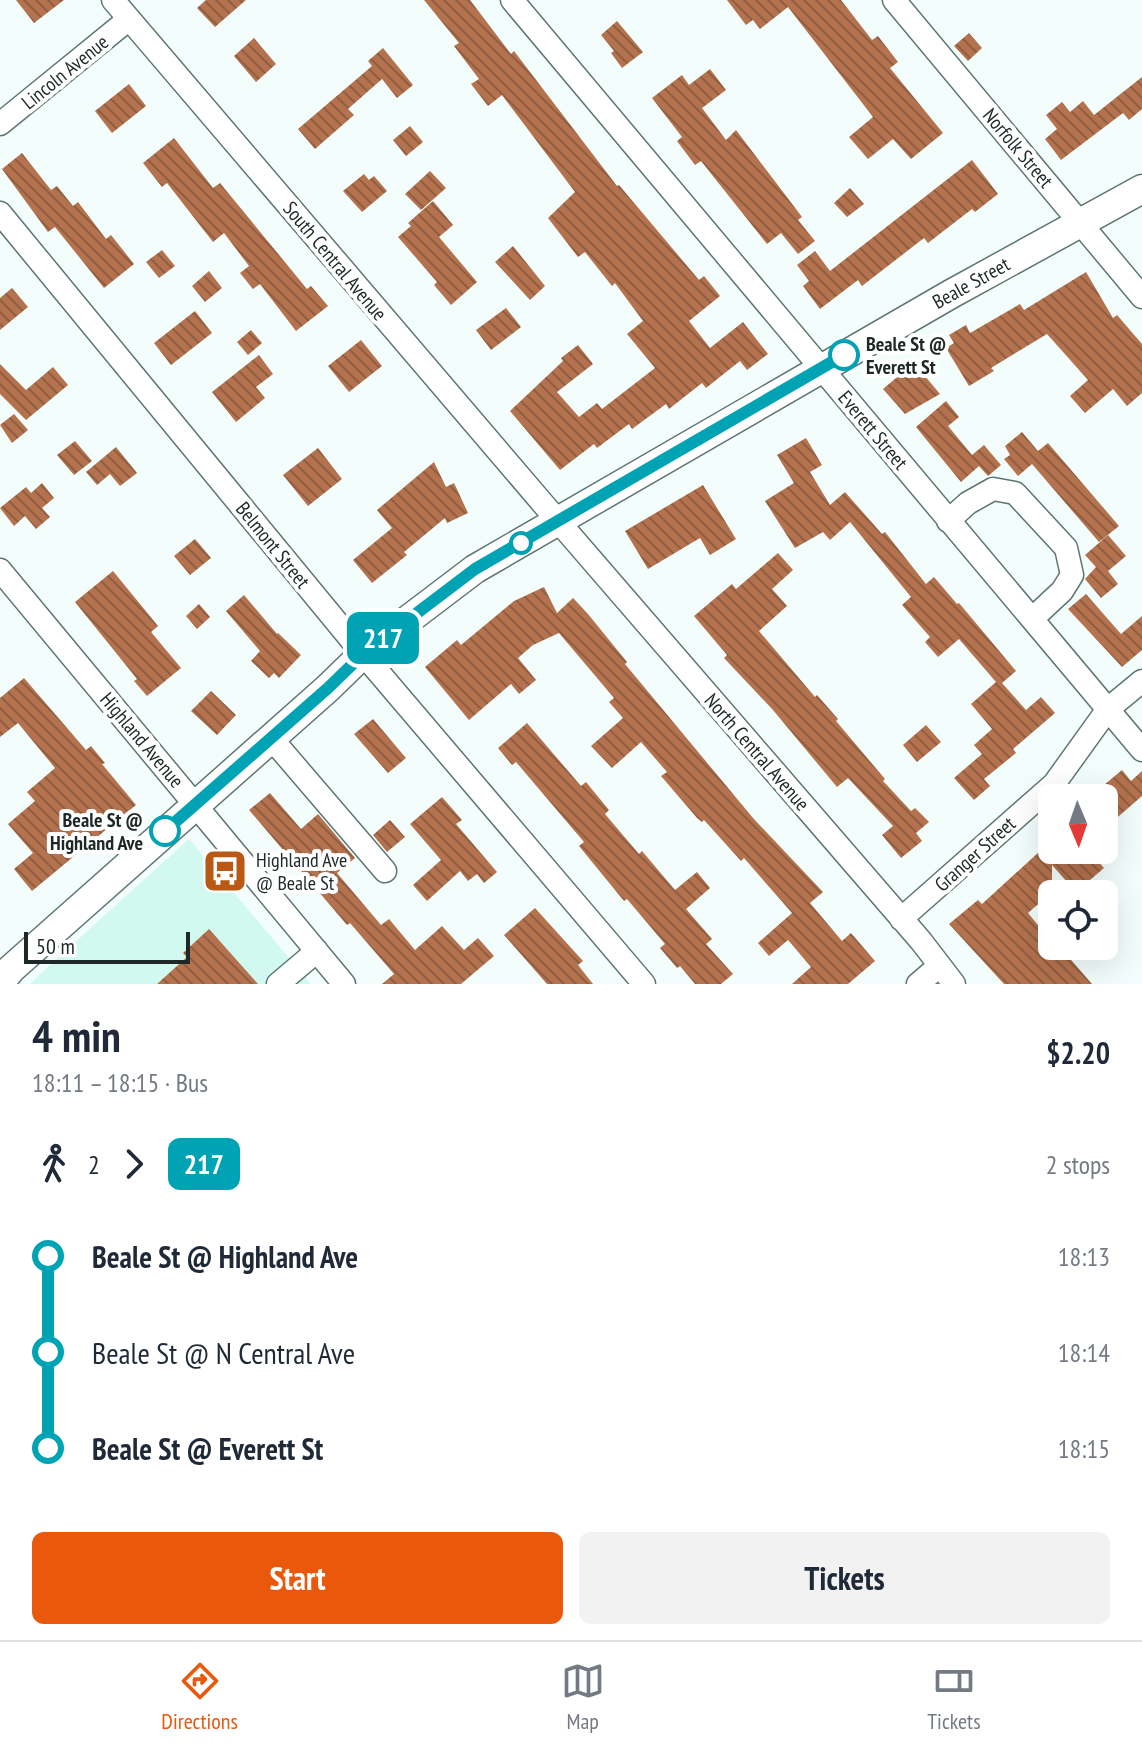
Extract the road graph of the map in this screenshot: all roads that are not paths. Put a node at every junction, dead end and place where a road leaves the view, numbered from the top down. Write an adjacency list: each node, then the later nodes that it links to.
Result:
1 (113, 0): 4 (street, South Central Avenue)
2 (512, 0): 10 (street, Everett Street)
3 (894, 0): 8 (street, Norfolk Street)
4 (129, 19): 5 (street, Lincoln Avenue); 11 (street, South Central Avenue)
5 (0, 124)
6 (1142, 189): 8 (main road, Beale Street)
7 (0, 213): 15 (street, Belmont Street)
8 (1080, 223): 9 (street, Norfolk Street); 10 (main road, Beale Street)
9 (1142, 297)
10 (822, 368): 11 (main road, Beale Street); 12 (street, Everett Street)
11 (558, 521): 15 (main road, Beale Street); 22 (street, North Central Avenue)
12 (948, 521): 14 (street, Everett Street); 14 (street)
13 (0, 570): 20 (street, Highland Avenue)
14 (1032, 619): 17 (street, Everett Street)
15 (363, 654): 18 (main road, Beale Street); 28 (street, Belmont Street)
16 (1142, 681): 17 (street, Granger Street)
17 (1108, 709): 19 (street, Everett Street); 22 (street, Granger Street)
18 (271, 738): 20 (main road, Beale Street); 21 (street)
19 (1142, 750)
20 (195, 804): 23 (street, Highland Avenue); 25 (main road, Beale Street)
21 (385, 871)
22 (901, 919): 24 (street, North Central Avenue)
23 (317, 951): 26 (street); 27 (street, Highland Avenue)
24 (939, 966): 29 (street); 30 (street, North Central Avenue)
25 (0, 983)
26 (278, 984)
27 (344, 984)
28 (644, 984)
29 (918, 984)
30 (954, 984)

